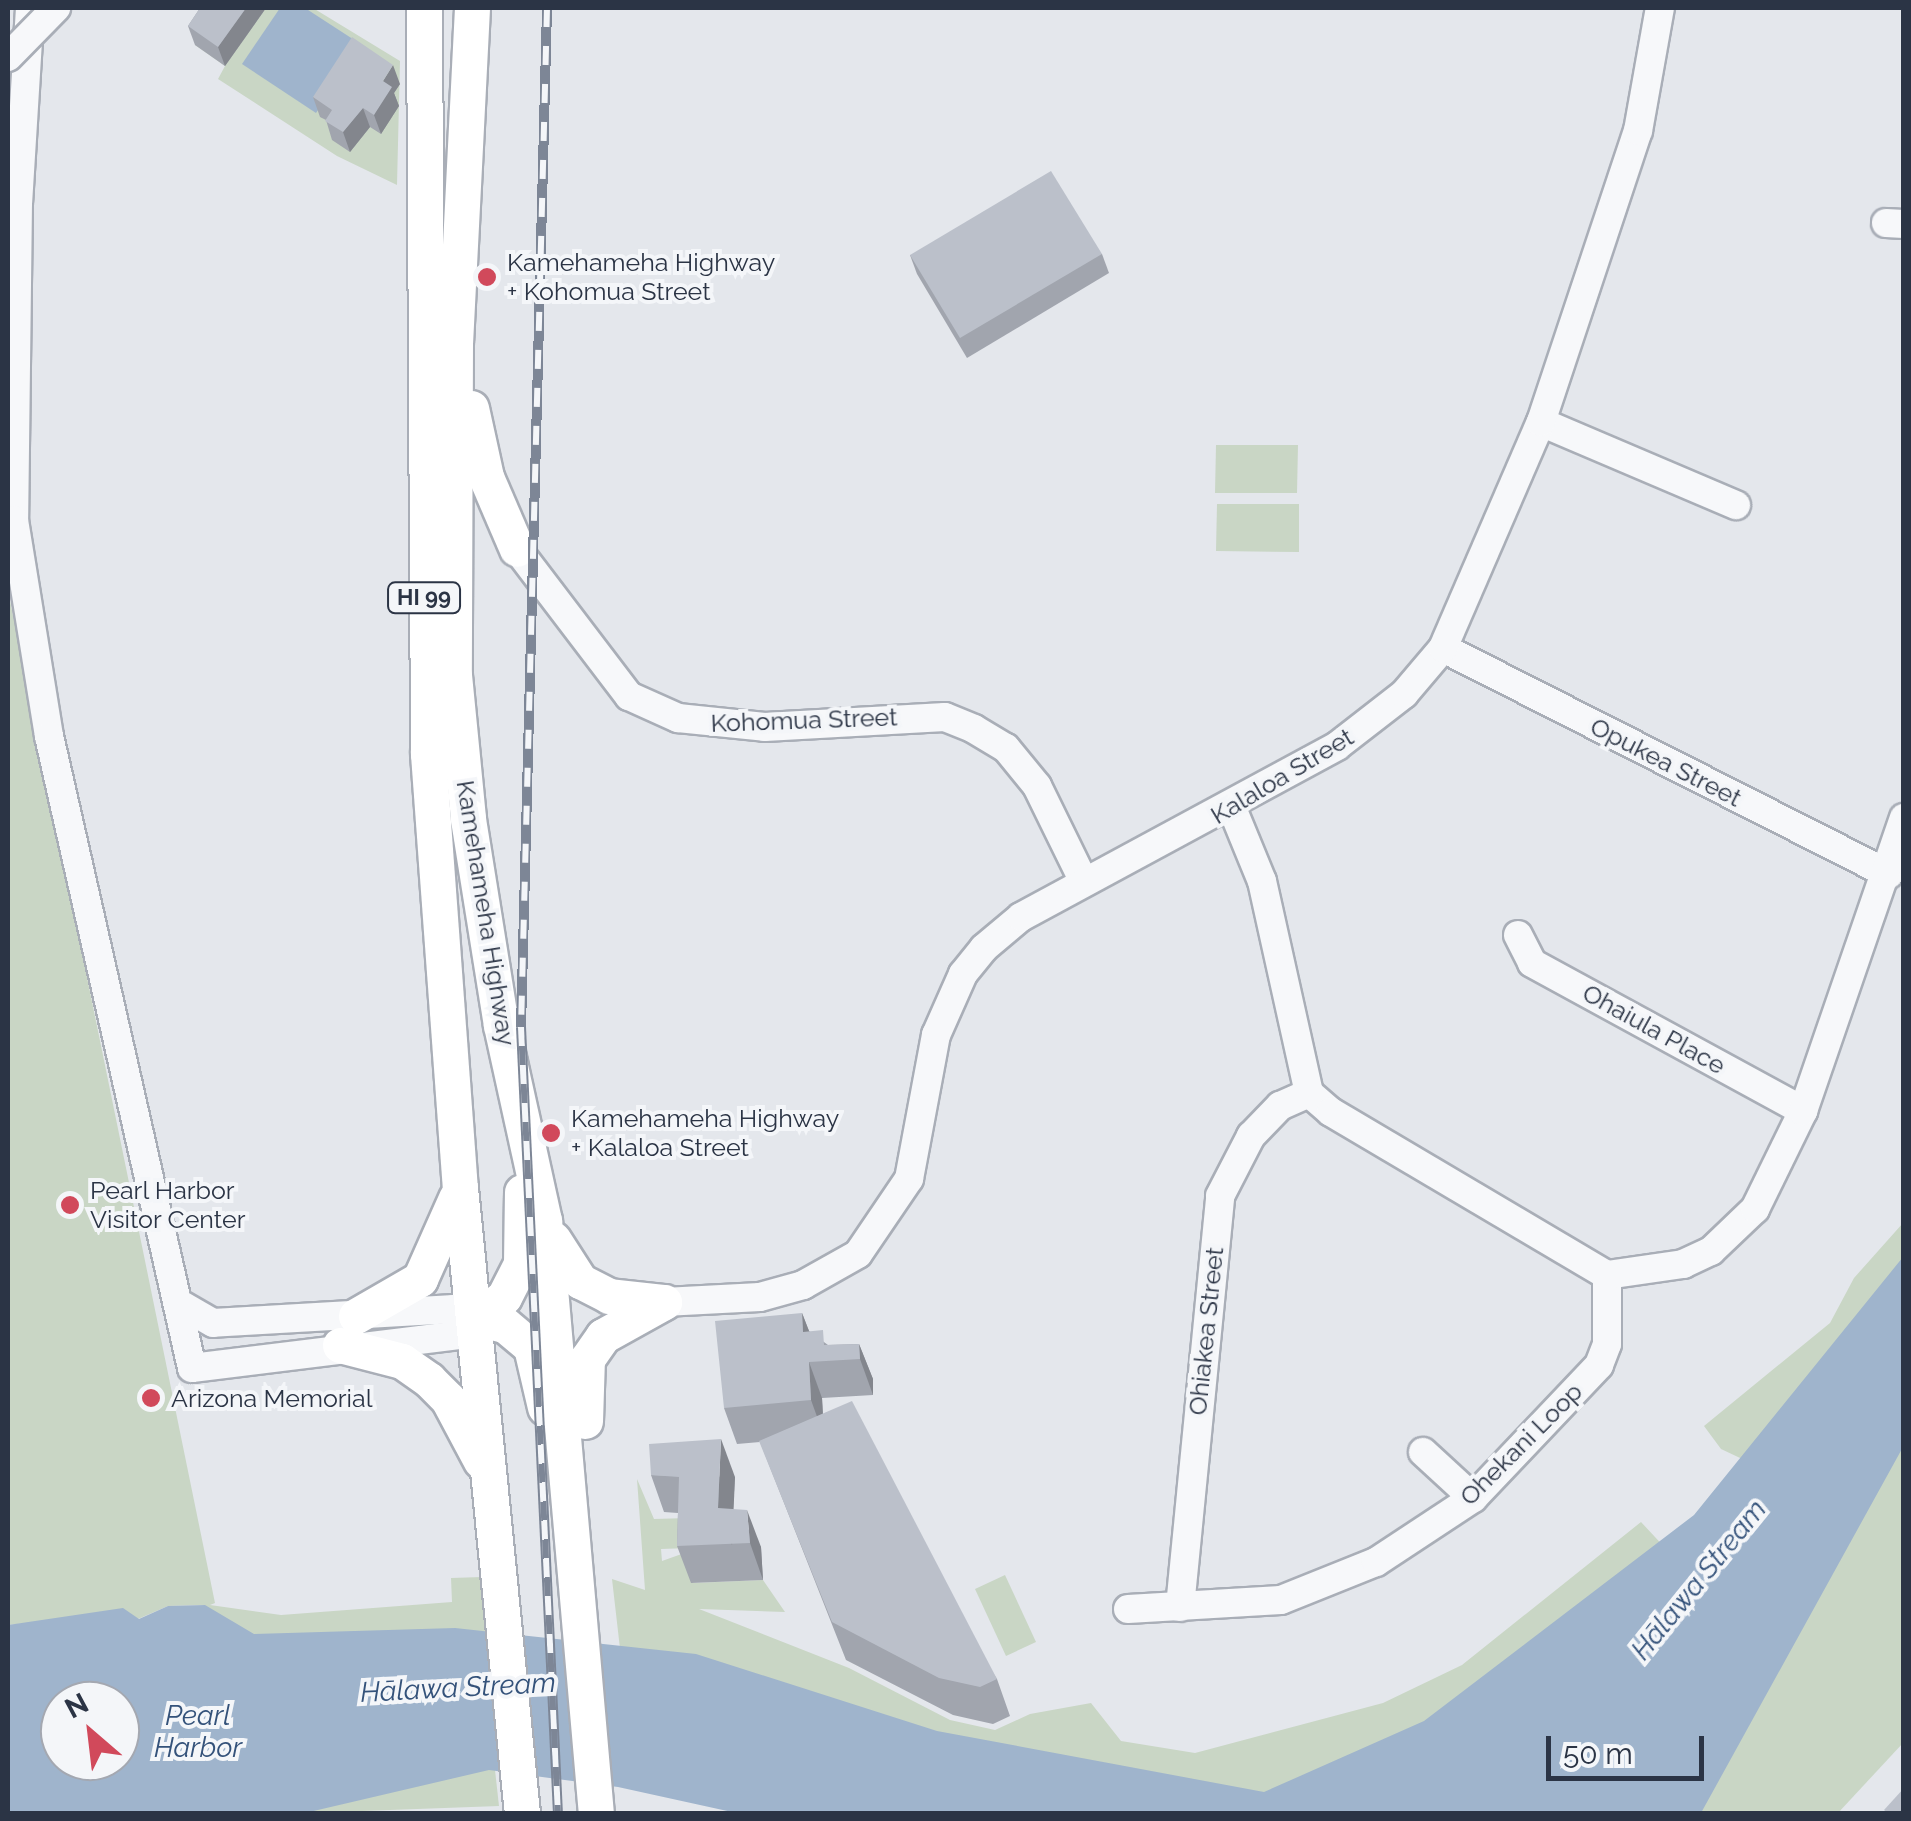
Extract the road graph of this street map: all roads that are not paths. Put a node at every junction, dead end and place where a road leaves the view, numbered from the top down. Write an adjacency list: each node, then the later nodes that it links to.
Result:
1 (30, 8): 24 (street)
2 (56, 8): 6 (street, bridge)
3 (424, 8): 20 (main road, Kamehameha Highway / HI 99)
4 (1660, 8): 8 (street, Kalaloa Street)
5 (473, 12): 7 (main road, Kamehameha Highway / HI 99)
6 (8, 58)
7 (456, 342): 10 (main road); 18 (main road, Kamehameha Highway / HI 99)
8 (1541, 422): 9 (street); 11 (street, Kalaloa Street)
9 (1736, 505)
10 (517, 549): 15 (street, Kohomua Street)
11 (1444, 648): 12 (street, Kalaloa Street); 14 (street, Opukea Street)
12 (1232, 808): 15 (street, Kalaloa Street); 17 (street)
13 (1904, 818): 14 (street)
14 (1890, 874): 19 (street)
15 (1084, 882): 23 (street, Kalaloa Street)
16 (1518, 936): 19 (street, Ohaiula Place)
17 (1309, 1093): 22 (street); 32 (street, Ohiakea Street)
18 (518, 1110): 21 (main road, Kamehameha Highway / HI 99); 25 (main road)
19 (1802, 1111): 22 (street)
20 (460, 1188): 25 (main road, Kamehameha Highway / HI 99); 26 (main road)
21 (544, 1220): 23 (main road); 29 (main road, Kamehameha Highway / HI 99)
22 (1606, 1275): 30 (street, Ohekani Loop)
23 (664, 1302): 31 (main road)
24 (182, 1305): 26 (street); 26 (street)
25 (476, 1318): 26 (street); 28 (main road, Kamehameha Highway / HI 99); 29 (main road)
26 (348, 1331): 28 (main road)
27 (1423, 1452): 30 (street)
28 (488, 1474): 35 (main road, Kamehameha Highway / HI 99)
29 (569, 1474): 31 (main road, Kamehameha Highway / HI 99)
30 (1473, 1498): 32 (street, Ohekani Loop)
31 (576, 1526): 34 (main road, Kamehameha Highway / HI 99)
32 (1180, 1606): 33 (street, Ohekani Loop)
33 (1128, 1609)
34 (596, 1811)
35 (522, 1814)

